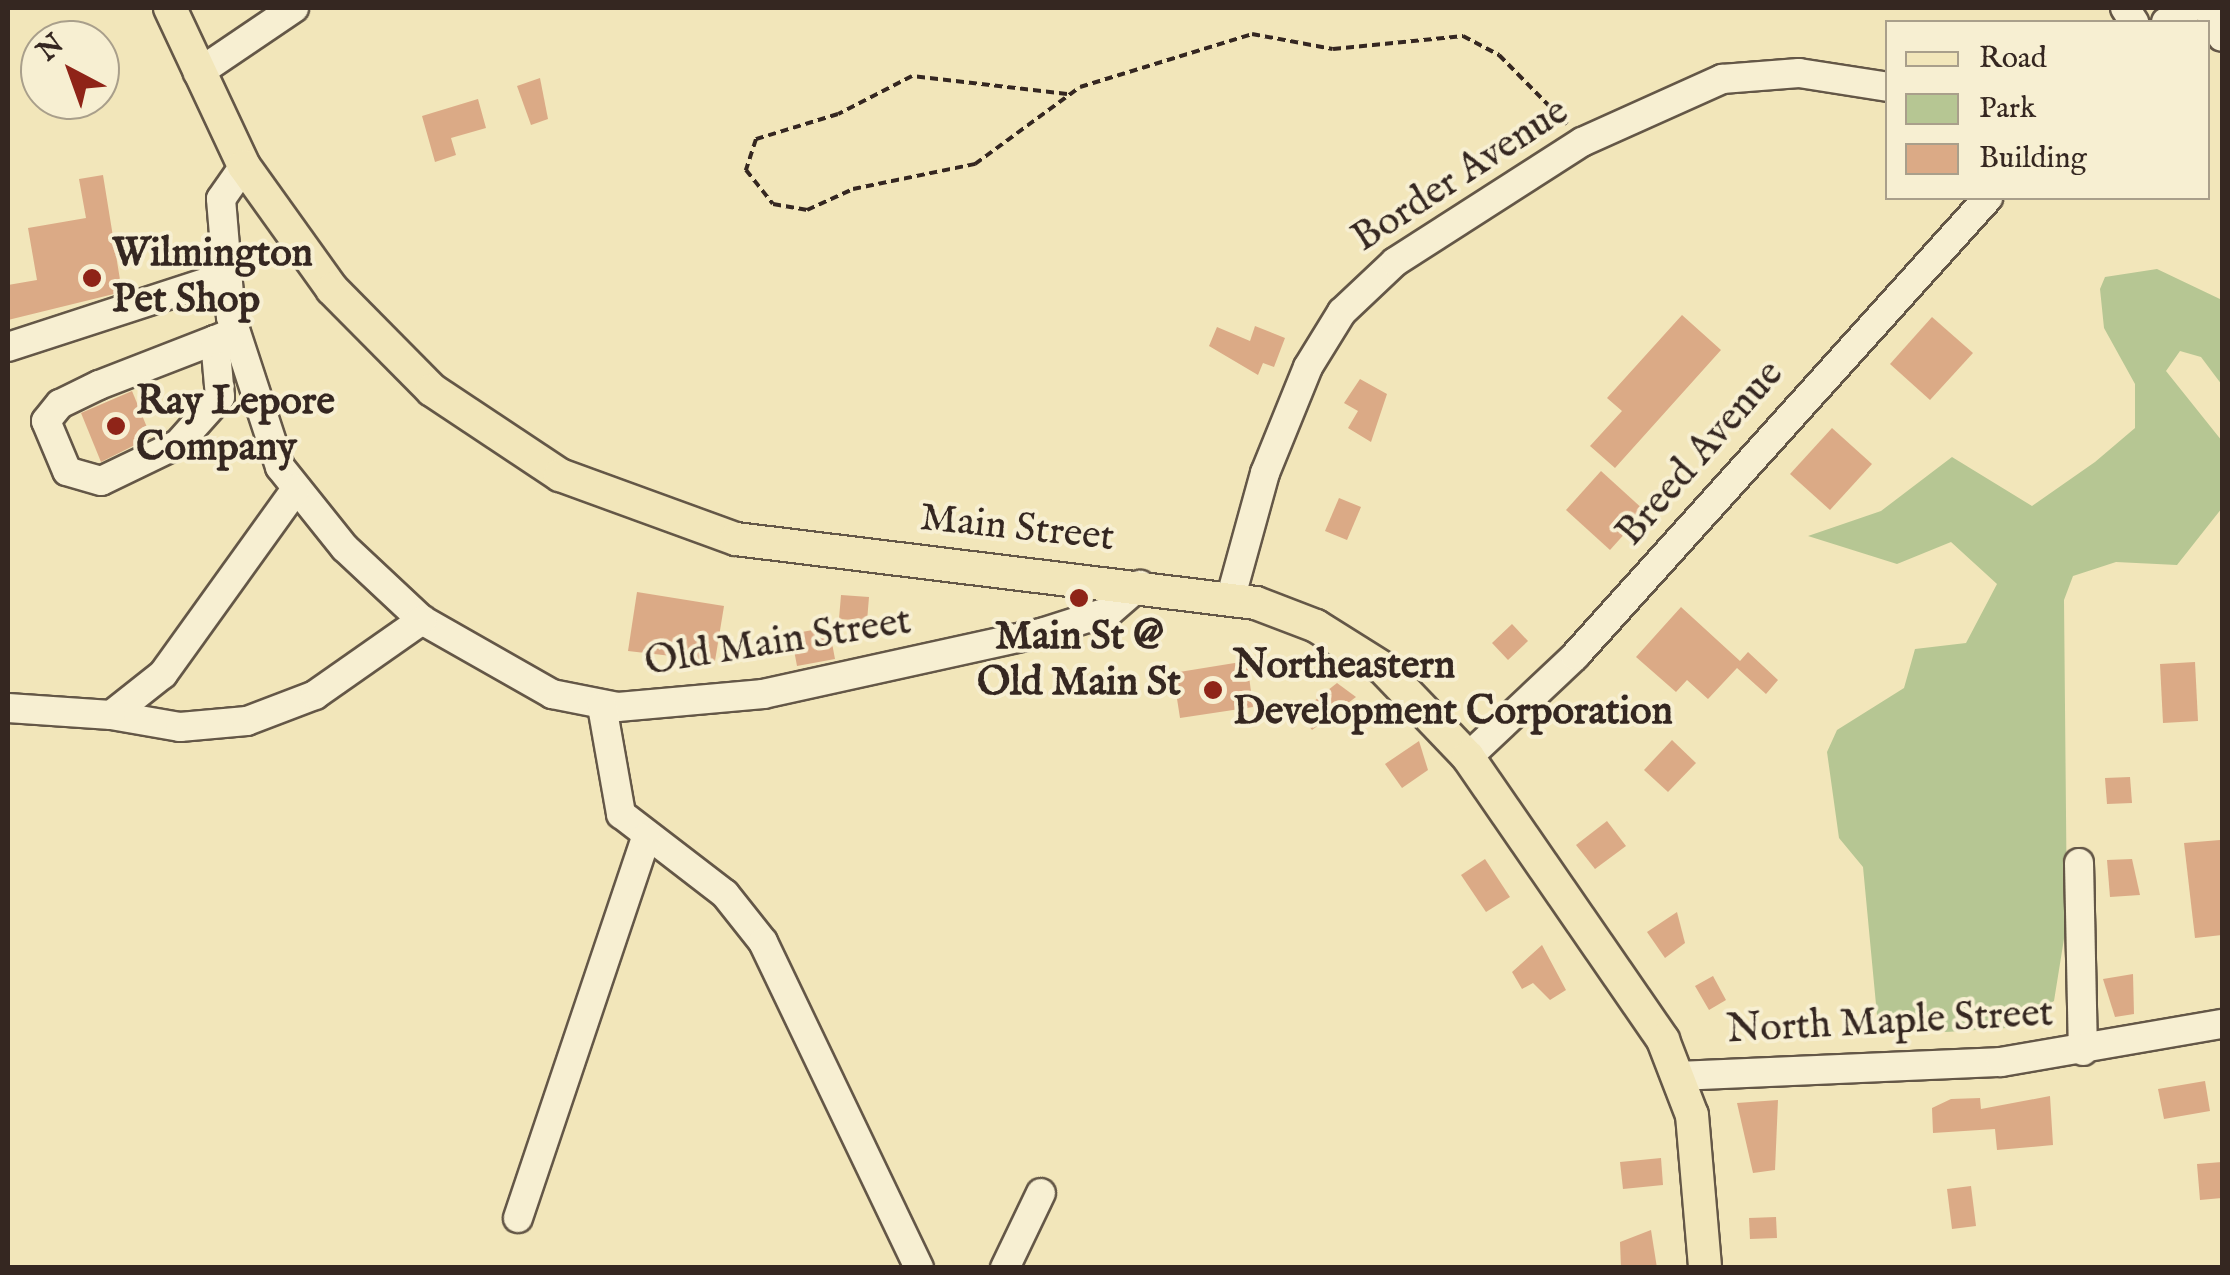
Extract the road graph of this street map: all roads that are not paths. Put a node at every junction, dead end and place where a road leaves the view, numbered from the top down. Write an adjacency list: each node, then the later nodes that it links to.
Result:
1 (170, 8): 3 (main road, Main Street)
2 (294, 8): 3 (street)
3 (198, 73): 5 (main road, Main Street)
4 (1885, 87): 12 (street, Border Avenue)
5 (244, 166): 7 (street, Old Main Street); 11 (main road, Main Street)
6 (1986, 200): 17 (street, Breed Avenue)
7 (228, 276): 8 (street, Old Main Street); 9 (street)
8 (225, 336): 8 (street); 10 (street, Old Main Street)
9 (8, 347)
10 (296, 489): 13 (street, Old Main Street); 16 (street)
11 (1140, 585): 12 (main road, Main Street); 14 (street, Old Main Street)
12 (1230, 600): 17 (main road, Main Street)
13 (422, 620): 14 (street, Old Main Street); 16 (street)
14 (602, 706): 18 (street)
15 (8, 708): 16 (street)
16 (112, 715)
17 (1468, 757): 22 (main road, Main Street)
18 (646, 837): 24 (street); 25 (street)
19 (2079, 863): 21 (street)
20 (2222, 1024): 21 (street, North Maple Street)
21 (2082, 1051): 22 (street, North Maple Street)
22 (1680, 1076): 27 (main road, Main Street)
23 (1041, 1193): 26 (street)
24 (518, 1218)
25 (919, 1268)
26 (1005, 1268)
27 (1706, 1268)

